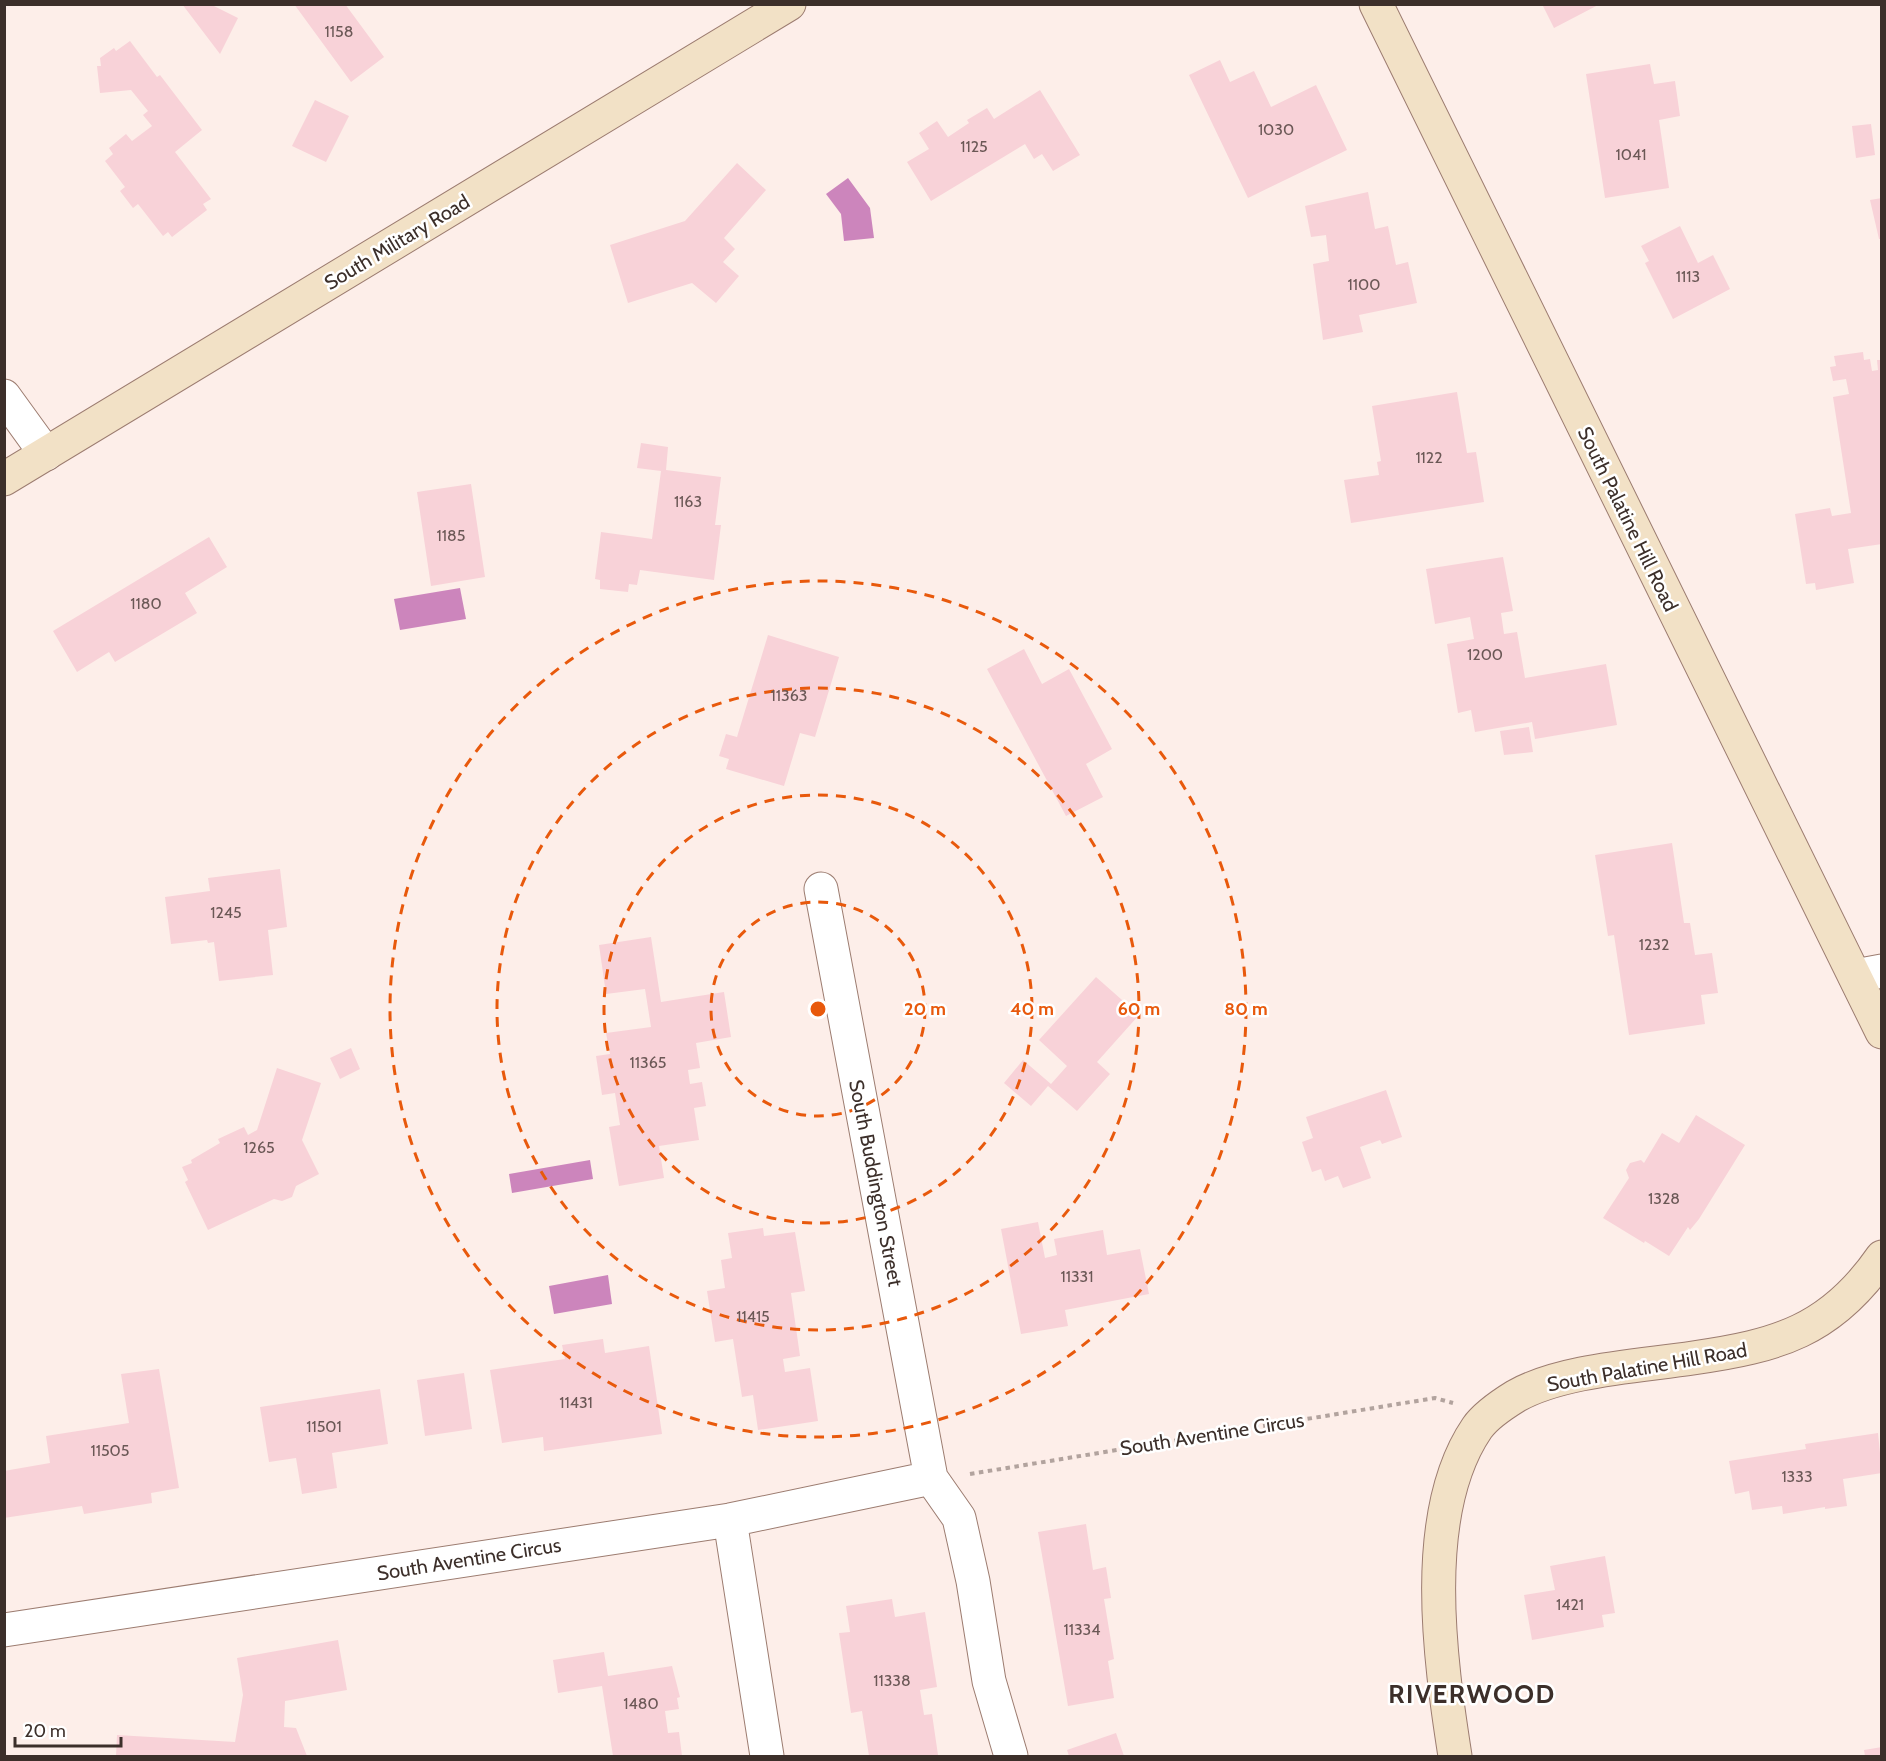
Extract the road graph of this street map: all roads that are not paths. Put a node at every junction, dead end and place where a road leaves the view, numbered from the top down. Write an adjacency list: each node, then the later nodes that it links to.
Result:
1 (789, 4): 4 (street, South Military Road)
2 (1376, 4): 7 (street, South Palatine Hill Road)
3 (4, 396): 4 (street)
4 (46, 454): 5 (street, South Military Road)
5 (4, 479)
6 (821, 889): 10 (street, South Buddington Street)
7 (1868, 973): 8 (street, South Palatine Hill Road)
8 (1881, 1032)
9 (1881, 1257): 15 (street, South Palatine Hill Road)
10 (931, 1478): 11 (street, South Aventine Circus); 14 (street)
11 (730, 1520): 12 (street, South Aventine Circus); 13 (street)
12 (4, 1630)
13 (766, 1756)
14 (1011, 1756)
15 (1455, 1756)

